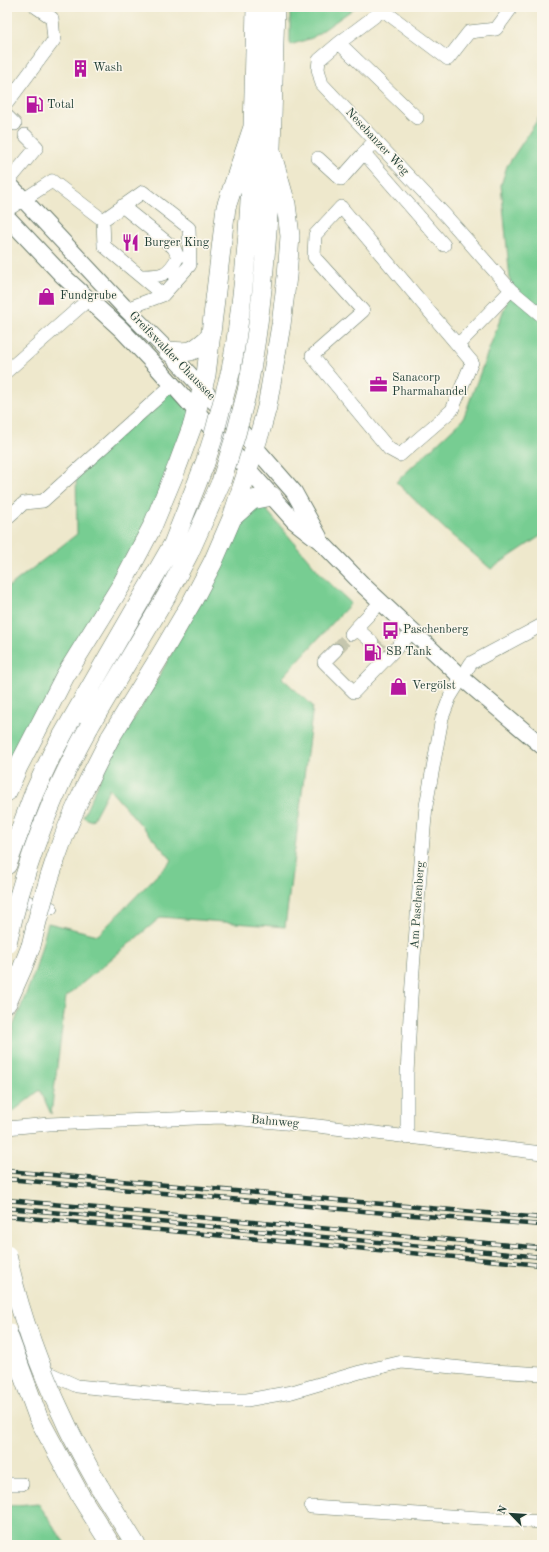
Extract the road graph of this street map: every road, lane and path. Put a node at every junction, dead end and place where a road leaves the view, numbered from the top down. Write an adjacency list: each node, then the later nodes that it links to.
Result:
1 (36, 7): 7 (street)
2 (256, 7): 9 (highway)
3 (275, 7): 12 (highway)
4 (512, 7): 5 (street)
5 (385, 8): 6 (street)
6 (339, 43): 8 (street); 11 (street, Nesebanzer Weg)
7 (7, 103)
8 (417, 118)
9 (253, 127): 28 (highway); 49 (highway, bridge)
10 (25, 135): 15 (street)
11 (375, 140): 13 (street); 23 (street, Nesebanzer Weg)
12 (270, 152): 35 (highway); 52 (highway, bridge)
13 (364, 153): 14 (street); 21 (street)
14 (318, 158)
15 (7, 182): 16 (main road, Greifswalder Chaussee)
16 (24, 200): 18 (street); 20 (street); 26 (main road, Greifswalder Chaussee)
17 (122, 206): 20 (street); 22 (street); 24 (street)
18 (7, 210)
19 (7, 217): 25 (main road, Greifswalder Chaussee)
20 (103, 220): 22 (street)
21 (444, 245)
22 (140, 276): 24 (street)
23 (511, 290): 27 (street, Nesebanzer Weg); 29 (street)
24 (163, 295): 26 (street)
25 (89, 299): 31 (street); 32 (main road, Greifswalder Chaussee)
26 (126, 309): 30 (main road, Greifswalder Chaussee)
27 (542, 316)
28 (211, 336): 30 (highway); 33 (highway)
29 (458, 345): 29 (street)
30 (168, 351): 33 (main road, Greifswalder Chaussee)
31 (7, 371)
32 (173, 384): 34 (main road, Greifswalder Chaussee); 38 (street)
33 (203, 388): 34 (highway); 35 (main road, Greifswalder Chaussee)
34 (197, 410): 36 (main road, Greifswalder Chaussee); 48 (highway)
35 (255, 447): 36 (highway); 40 (main road, Greifswalder Chaussee)
36 (248, 469): 37 (main road, Greifswalder Chaussee); 39 (highway)
37 (272, 496): 39 (highway); 40 (main road, Greifswalder Chaussee)
38 (7, 518)
39 (232, 518): 53 (highway, bridge)
40 (321, 542): 41 (main road, Greifswalder Chaussee)
41 (381, 602): 43 (main road, Greifswalder Chaussee); 44 (street)
42 (542, 625): 46 (street, Am Paschenberg)
43 (413, 631): 45 (street); 46 (main road, Greifswalder Chaussee)
44 (372, 642)
45 (336, 650)
46 (462, 678): 47 (main road, Greifswalder Chaussee); 55 (street, Am Paschenberg)
47 (542, 746)
48 (7, 792)
49 (7, 865)
50 (7, 897): 51 (street)
51 (51, 908)
52 (7, 943)
53 (7, 1003)
54 (7, 1128): 55 (street, Bahnweg)
55 (407, 1138): 56 (street, Bahnweg)
56 (542, 1153)
57 (7, 1256): 66 (highway, bridge)
58 (7, 1332): 65 (highway, bridge)
59 (7, 1355): 60 (street)
60 (542, 1374)
61 (7, 1484): 62 (street)
62 (22, 1484)
63 (311, 1507): 64 (street)
64 (542, 1522)
65 (111, 1545)
66 (136, 1545)

